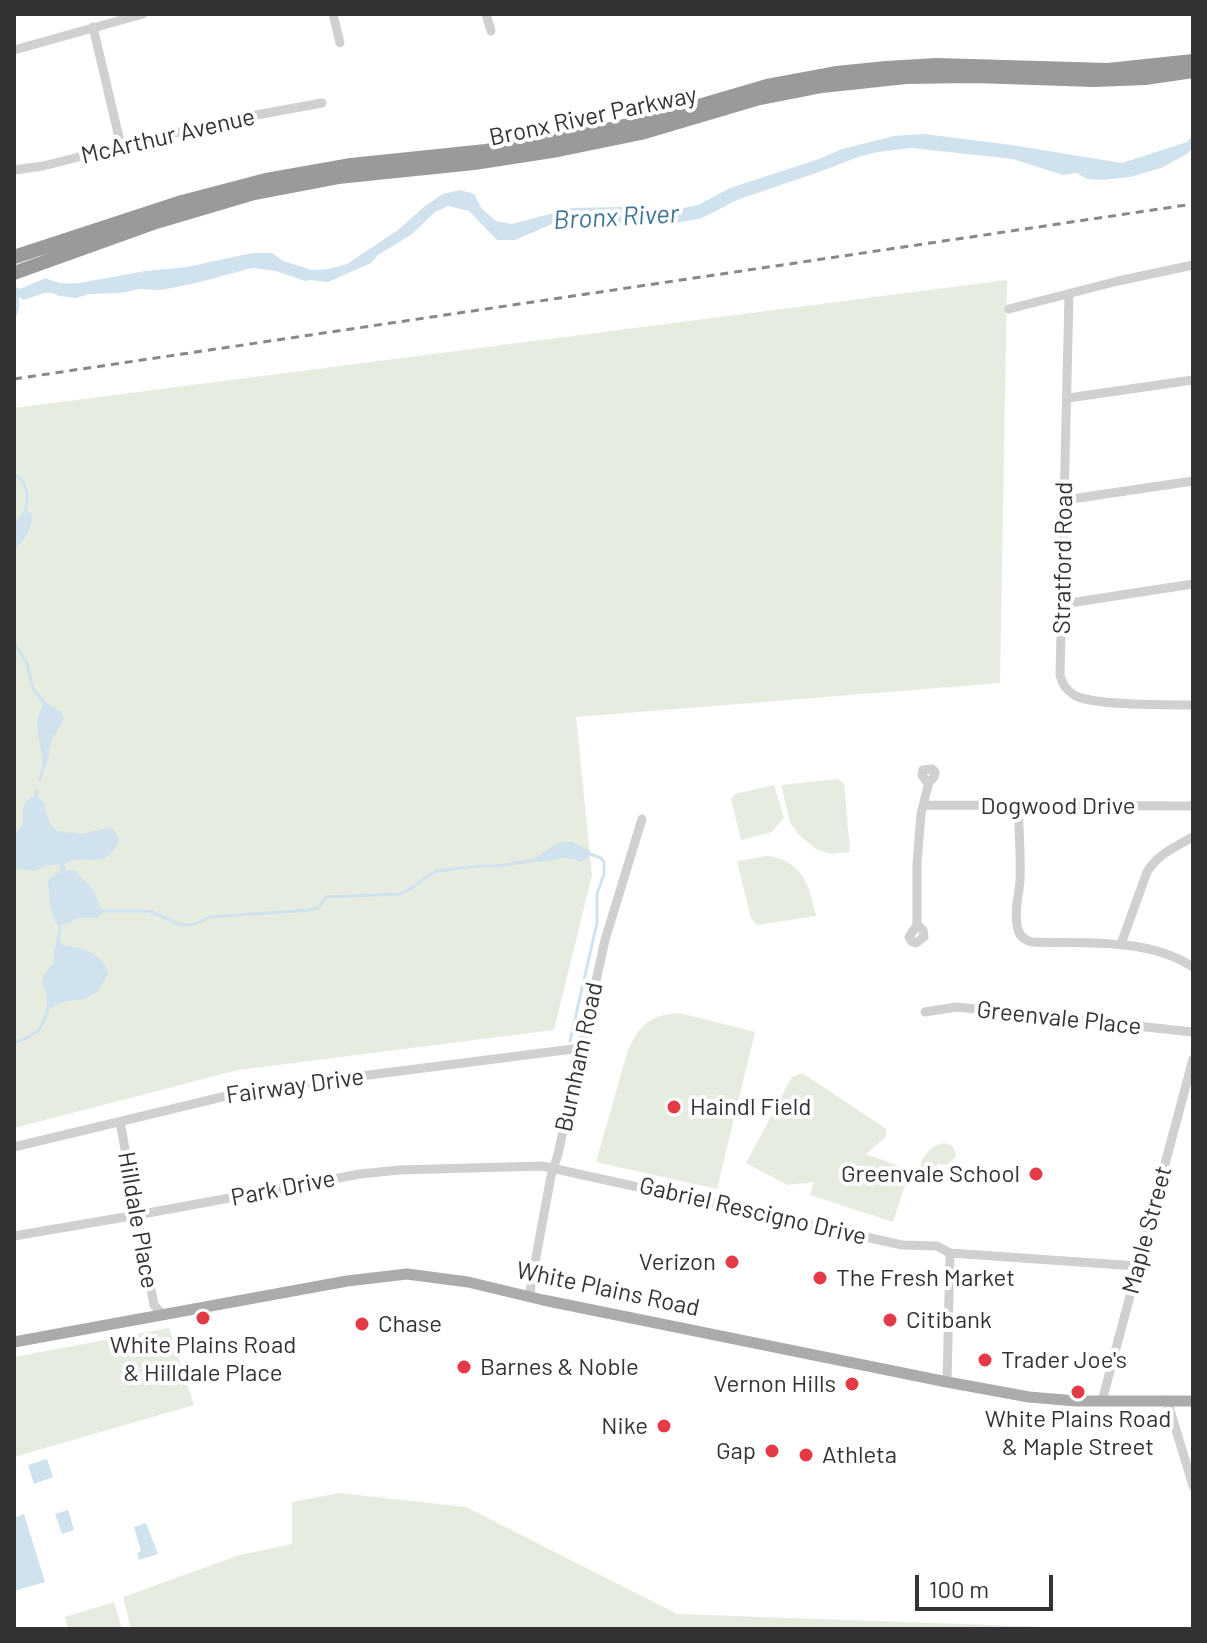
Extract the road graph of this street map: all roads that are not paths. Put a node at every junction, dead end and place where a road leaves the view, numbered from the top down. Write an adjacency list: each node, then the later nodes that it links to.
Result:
1 (143, 14): 4 (street)
2 (333, 14): 6 (street)
3 (486, 14): 5 (street)
4 (93, 27): 7 (street); 11 (street)
5 (491, 31)
6 (340, 43)
7 (14, 50)
8 (1193, 61): 13 (highway, Bronx River Parkway)
9 (1193, 71): 15 (highway, Bronx River Parkway)
10 (322, 103): 11 (street, McArthur Avenue)
11 (121, 146): 12 (street, McArthur Avenue)
12 (14, 170)
13 (14, 257)
14 (1193, 265): 16 (street)
15 (14, 273)
16 (1069, 295): 17 (street); 19 (street, Stratford Road)
17 (1009, 309)
18 (1193, 380): 19 (street)
19 (1068, 398): 21 (street, Stratford Road)
20 (1193, 481): 21 (street)
21 (1065, 500): 23 (street, Stratford Road)
22 (1193, 584): 23 (street)
23 (1063, 604): 24 (street, Stratford Road)
24 (1193, 705)
25 (929, 782): 26 (street)
26 (924, 805): 27 (street, Dogwood Drive); 31 (street)
27 (1018, 806): 28 (street, Dogwood Drive); 32 (street)
28 (1193, 806)
29 (642, 819): 36 (street, Burnham Road)
30 (1193, 837): 32 (street)
31 (917, 925)
32 (1121, 944): 33 (street)
33 (1193, 967)
34 (925, 1012): 35 (street, Greenvale Place)
35 (1193, 1032)
36 (581, 1048): 38 (street, Fairway Drive); 40 (street, Burnham Road)
37 (1193, 1059): 44 (street, Maple Street)
38 (120, 1122): 39 (street, Fairway Drive); 41 (street, Hilldale Place)
39 (14, 1147)
40 (554, 1168): 41 (street, Park Drive); 43 (street, Gabriel Rescigno Drive); 45 (street, Burnham Road)
41 (137, 1215): 42 (street, Park Drive); 46 (street, Hilldale Place)
42 (14, 1236)
43 (950, 1253): 44 (street, Gabriel Rescigno Drive); 48 (street)
44 (1137, 1266): 50 (street, Maple Street)
45 (530, 1297): 46 (main road, White Plains Road); 48 (main road, White Plains Road)
46 (163, 1315): 47 (main road, White Plains Road)
47 (14, 1342)
48 (947, 1382): 50 (main road, White Plains Road)
49 (1167, 1400): 50 (main road, White Plains Road); 51 (main road, White Plains Road); 52 (street)
50 (1102, 1401)
51 (1193, 1401)
52 (1193, 1486)

